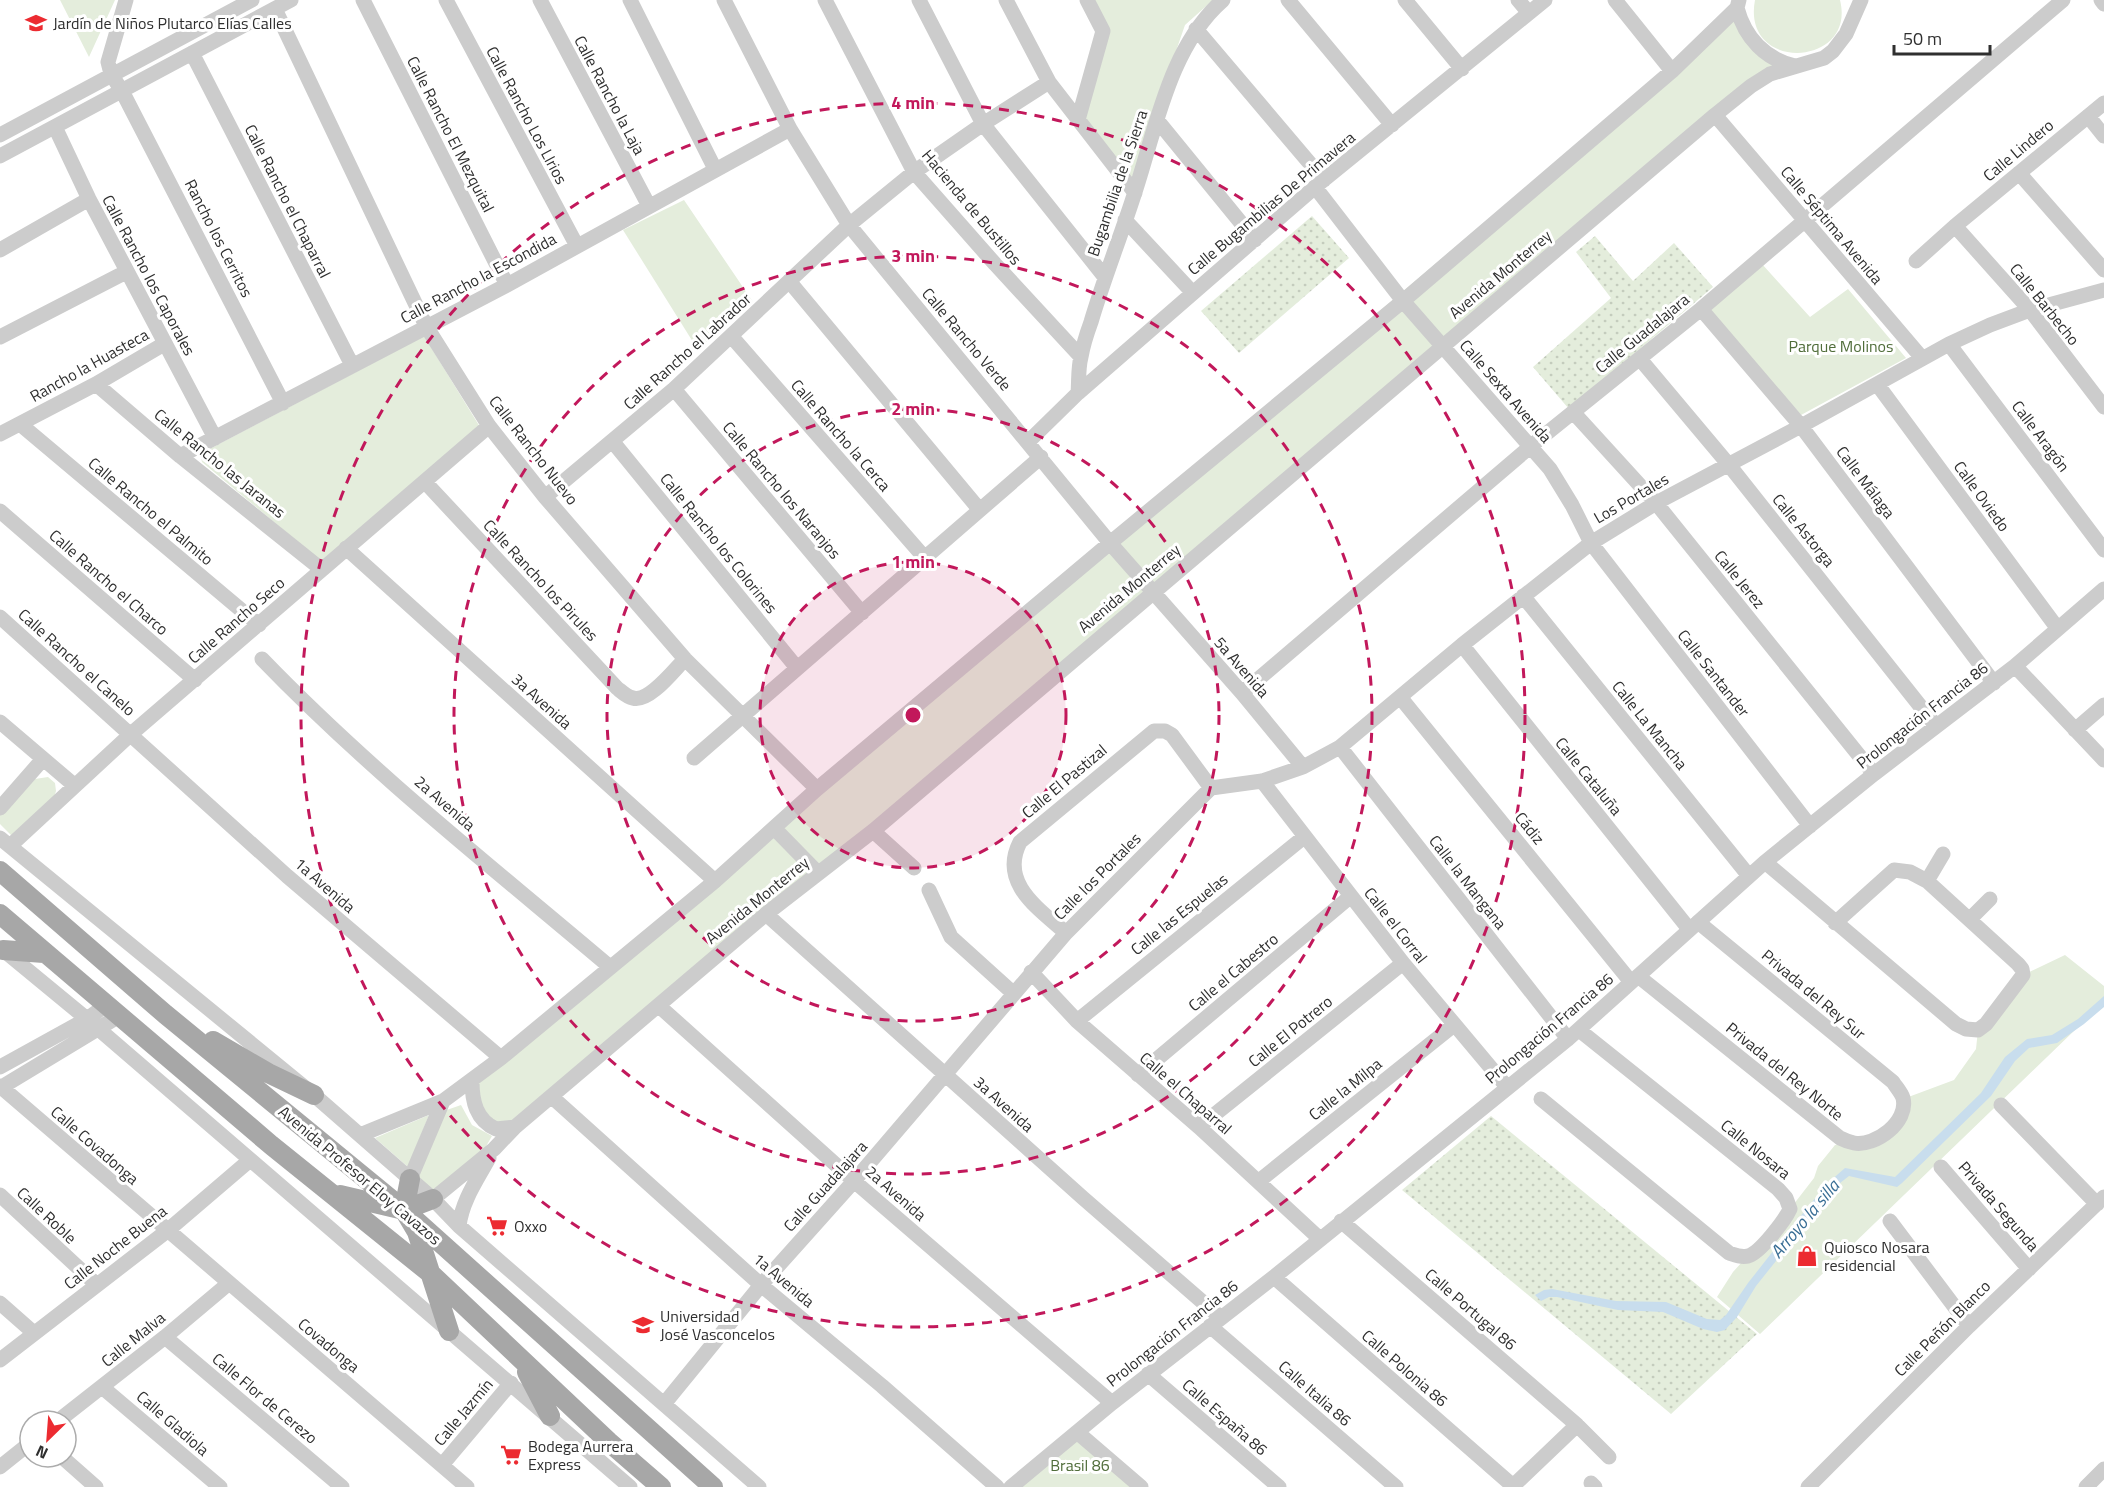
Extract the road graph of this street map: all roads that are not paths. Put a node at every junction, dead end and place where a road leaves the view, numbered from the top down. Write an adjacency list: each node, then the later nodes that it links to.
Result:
1 (126, 0): 31 (street)
2 (252, 0): 31 (street)
3 (291, 0): 24 (street)
4 (363, 0): 65 (street, Calle Rancho El Mezquital)
5 (446, 0): 58 (street, Calle Rancho Los LIrios)
6 (540, 0): 52 (street, Calle Rancho la Laja)
7 (630, 0): 46 (street)
8 (724, 0): 42 (street, Calle Rancho Verde)
9 (825, 0): 47 (street, Hacienda de Bustillos)
10 (919, 0): 39 (street)
11 (1006, 0): 32 (street)
12 (1087, 0): 37 (street)
13 (1223, 0): 26 (street, Bugambilia de la Sierra)
14 (1288, 0): 40 (street)
15 (1405, 0): 29 (street)
16 (1518, 0): 25 (street)
17 (1545, 0): 25 (street, Calle Bugambilias De Primavera)
18 (1615, 0): 30 (street)
19 (2064, 0): 54 (street, Calle Guadalajara)
20 (2100, 0): 23 (street)
21 (1859, 1): 28 (street, Avenida Monterrey)
22 (1738, 4): 28 (street); 30 (street)
23 (2104, 4)
24 (275, 9): 27 (street); 71 (street, Calle Rancho Nuevo)
25 (1529, 13): 29 (street, Calle Bugambilias De Primavera)
26 (1196, 29): 38 (street, Bugambilia de la Sierra); 49 (street, Calle Sexta Avenida)
27 (192, 53): 33 (street); 80 (street, Calle Rancho el Chaparral)
28 (1795, 66): 35 (street, Avenida Monterrey)
29 (1461, 69): 40 (street, Calle Bugambilias De Primavera)
30 (1672, 71): 68 (street)
31 (111, 74): 33 (street, Rancho los Cerritos); 43 (street)
32 (1049, 82): 37 (street); 39 (street, Calle Rancho el Labrador)
33 (122, 91): 41 (street); 85 (street, Rancho los Cerritos)
34 (2104, 103): 36 (street, Calle Lindero)
35 (1715, 115): 54 (street, Calle Séptima Avenida); 76 (street, Avenida Monterrey)
36 (2088, 116): 44 (street); 48 (street, Calle Lindero)
37 (1078, 120): 50 (street)
38 (1157, 120): 50 (street, Bugambilia de la Sierra); 57 (street)
39 (983, 124): 47 (street, Calle Rancho el Labrador); 63 (street)
40 (1392, 125): 49 (street, Calle Bugambilias De Primavera)
41 (55, 128): 45 (street); 51 (street, Calle Rancho los Caporales)
42 (790, 129): 46 (street, Calle Rancho la Escondida); 55 (street, Calle Rancho Verde)
43 (0, 135)
44 (2104, 136)
45 (0, 156)
46 (715, 169): 52 (street, Calle Rancho la Escondida)
47 (914, 172): 55 (street, Calle Rancho el Labrador); 77 (street, Hacienda de Bustillos)
48 (2019, 173): 56 (street, Calle Lindero); 61 (street)
49 (1320, 183): 57 (street, Calle Bugambilias De Primavera); 68 (street, Calle Sexta Avenida)
50 (1135, 193): 53 (street, Bugambilia de la Sierra)
51 (88, 200): 59 (street); 62 (street, Calle Rancho los Caporales)
52 (649, 206): 58 (street, Calle Rancho la Escondida)
53 (1125, 220): 63 (street, Bugambilia de la Sierra); 67 (street)
54 (1804, 221): 69 (street, Calle Guadalajara); 78 (street, Calle Séptima Avenida)
55 (849, 225): 64 (street, Calle Rancho el Labrador); 94 (street, Calle Rancho Verde)
56 (1955, 226): 60 (street, Calle Lindero); 70 (street, Calle Barbecho)
57 (1255, 240): 67 (street, Calle Bugambilias De Primavera)
58 (577, 246): 65 (street, Calle Rancho la Escondida)
59 (0, 250)
60 (1916, 261)
61 (2104, 270)
62 (126, 272): 72 (street); 74 (street, Calle Rancho los Caporales)
63 (1104, 276): 77 (street, Bugambilia de la Sierra)
64 (789, 281): 73 (street, Calle Rancho el Labrador); 102 (street)
65 (507, 285): 71 (street, Calle Rancho la Escondida)
66 (2104, 290): 70 (street, Los Portales)
67 (1194, 293): 84 (street, Calle Bugambilias De Primavera)
68 (1403, 302): 76 (street, Calle Sexta Avenida); 104 (street)
69 (1701, 309): 79 (street, Calle Guadalajara); 90 (street, Calle Málaga)
70 (2030, 310): 75 (street, Los Portales); 86 (street, Calle Barbecho)
71 (426, 326): 80 (street, Calle Rancho la Escondida); 89 (street, Calle Rancho Nuevo)
72 (0, 337)
73 (732, 337): 83 (street, Calle Rancho el Labrador); 108 (street, Calle Rancho la Cerca)
74 (164, 344): 81 (street, Rancho la Huasteca); 92 (street, Calle Rancho los Caporales)
75 (1949, 344): 78 (street, Los Portales); 107 (street, Calle Aragón)
76 (1442, 346): 95 (street, Calle Sexta Avenida); 111 (street, Avenida Monterrey)
77 (1081, 357): 84 (street, Bugambilia de la Sierra)
78 (1922, 358): 82 (street, Los Portales)
79 (1640, 359): 87 (street, Calle Guadalajara); 98 (street, Calle Astorga)
80 (352, 365): 85 (street, Calle Rancho la Escondida)
81 (96, 384): 88 (street, Rancho la Huasteca); 96 (street, Calle Rancho las Jaranas)
82 (1877, 384): 90 (street, Los Portales); 116 (street, Calle Oviedo)
83 (674, 389): 93 (street, Calle Rancho el Labrador); 113 (street, Calle Rancho los Naranjos)
84 (1078, 393): 94 (street, Calle Bugambilias De Primavera)
85 (283, 403): 92 (street, Calle Rancho la Escondida)
86 (2104, 407)
87 (1573, 412): 95 (street, Calle Guadalajara); 101 (street, Calle Jerez)
88 (20, 424): 91 (street, Rancho la Huasteca); 115 (street, Calle Rancho el Palmito)
89 (489, 426): 99 (street, Calle Rancho Seco); 100 (street, Calle Rancho Nuevo)
90 (1801, 426): 98 (street, Los Portales); 123 (street, Calle Málaga)
91 (0, 434)
92 (215, 438): 96 (street, Calle Rancho la Escondida)
93 (612, 442): 100 (street, Calle Rancho el Labrador); 121 (street, Calle Rancho los Colorines)
94 (1028, 442): 97 (street, Calle Rancho Verde)
95 (1531, 446): 105 (street, Calle Sexta Avenida); 124 (street, Calle Guadalajara)
96 (180, 456): 109 (street, Calle Rancho las Jaranas)
97 (1041, 457): 102 (street); 104 (street, Calle Rancho Verde)
98 (1729, 465): 101 (street, Los Portales); 129 (street, Calle Astorga)
99 (425, 482): 106 (street, Calle Rancho Seco); 119 (street, Calle Rancho los Pirules)
100 (546, 497): 119 (street, Calle Rancho Nuevo)
101 (1656, 503): 105 (street, Los Portales); 137 (street, Calle Jerez)
102 (979, 509): 108 (street)
103 (0, 511): 122 (street, Calle Rancho el Charco)
104 (1110, 543): 111 (street, Calle Rancho Verde); 141 (street)
105 (1591, 543): 112 (street, Los Portales); 143 (street, Calle Santander)
106 (346, 548): 109 (street, Calle Rancho Seco); 154 (street, 3a Avenida)
107 (2104, 550)
108 (924, 557): 113 (street)
109 (321, 569): 115 (street, Calle Rancho Seco)
110 (2104, 589): 116 (street, Prolongación Francia 86)
111 (1152, 592): 124 (street, 5a Avenida); 145 (street, Avenida Monterrey)
112 (1523, 596): 117 (street, Los Portales); 153 (street, Calle La Mancha)
113 (862, 613): 121 (street)
114 (0, 617): 131 (street, Calle Rancho el Canelo)
115 (259, 625): 122 (street, Calle Rancho Seco)
116 (2058, 630): 120 (street, Prolongación Francia 86)
117 (1462, 645): 125 (street, Los Portales); 163 (street, Calle Cataluña)
118 (262, 659): 168 (street, 2a Avenida)
119 (685, 659): 127 (street, Calle Rancho Nuevo)
120 (2015, 666): 123 (street, Prolongación Francia 86); 130 (street)
121 (797, 668): 127 (street)
122 (195, 680): 131 (street, Calle Rancho Seco)
123 (1994, 683): 129 (street, Prolongación Francia 86)
124 (1242, 693): 136 (street, 5a Avenida)
125 (1400, 697): 132 (street, Los Portales); 170 (street, Cádiz)
126 (2104, 705): 130 (street)
127 (742, 716): 133 (street); 141 (street, Calle Rancho Nuevo)
128 (0, 722): 134 (street)
129 (1936, 726): 137 (street, Prolongación Francia 86)
130 (2075, 730): 135 (street)
131 (131, 734): 139 (street, Calle Rancho Seco); 179 (street, 1a Avenida)
132 (1340, 747): 136 (street, Los Portales); 178 (street, Calle la Mangana)
133 (694, 758)
134 (43, 759): 139 (street); 142 (street)
135 (2104, 760)
136 (1303, 767): 138 (street, Los Portales)
137 (1874, 774): 143 (street, Prolongación Francia 86)
138 (1262, 781): 140 (street, Los Portales); 146 (street, Calle el Corral)
139 (74, 785): 147 (street, Calle Rancho Seco)
140 (1211, 788): 164 (street, Calle los Portales); 164 (street, Calle El Pastizal)
141 (817, 789): 144 (street)
142 (0, 808)
143 (1810, 826): 149 (street, Prolongación Francia 86)
144 (774, 828): 152 (street); 154 (street)
145 (873, 831): 150 (street); 152 (street, Avenida Monterrey)
146 (1304, 837): 157 (street, Calle el Corral); 175 (street, Calle las Espuelas)
147 (5, 842): 186 (street)
148 (1943, 854): 155 (street)
149 (1765, 862): 153 (street, Prolongación Francia 86); 162 (street)
150 (914, 868)
151 (0, 871): 174 (main road, Avenida Profesor Eloy Cavazos)
152 (818, 873): 160 (street, Avenida Monterrey)
153 (1749, 876): 163 (street, Prolongación Francia 86)
154 (715, 881): 168 (street)
155 (1927, 881): 161 (street); 162 (street)
156 (929, 890): 171 (street)
157 (1351, 896): 167 (street, Calle el Corral); 181 (street, Calle el Cabestro)
158 (1989, 899): 161 (street)
159 (0, 914): 166 (main road, Avenida Profesor Eloy Cavazos)
160 (765, 914): 172 (street, Avenida Monterrey); 182 (street, 3a Avenida)
161 (1970, 919): 162 (street)
162 (1835, 923)
163 (1693, 926): 170 (street, Prolongación Francia 86); 189 (street, Privada del Rey Sur)
164 (1065, 933): 169 (street, Calle los Portales)
165 (1, 949): 166 (main road); 176 (street)
166 (44, 953): 173 (main road, Avenida Profesor Eloy Cavazos)
167 (1403, 963): 177 (street, Calle el Corral); 193 (street, Calle El Potrero)
168 (610, 967): 179 (street)
169 (1031, 972): 171 (street, Calle los Portales); 175 (street, Calle el Chaparral)
170 (1635, 979): 178 (street, Prolongación Francia 86); 189 (street, Privada del Rey Norte)
171 (1013, 993): 182 (street, Calle Guadalajara)
172 (659, 1006): 187 (street, Avenida Monterrey); 199 (street, 2a Avenida)
173 (113, 1011): 176 (street); 201 (main road, Avenida Profesor Eloy Cavazos)
174 (165, 1014): 186 (main road); 205 (main road, Avenida Profesor Eloy Cavazos)
175 (1077, 1021): 181 (street, Calle el Chaparral)
176 (92, 1024): 180 (street); 185 (street); 196 (street)
177 (1454, 1025): 184 (street, Calle el Corral); 200 (street, Calle la Milpa)
178 (1574, 1034): 184 (street, Prolongación Francia 86); 188 (street, Calle Nosara)
179 (501, 1058): 183 (street)
180 (0, 1067)
181 (1138, 1075): 193 (street, Calle el Chaparral)
182 (945, 1076): 199 (street, Calle Guadalajara); 218 (street, 3a Avenida)
183 (472, 1081): 190 (street); 192 (street)
184 (1507, 1087): 206 (street, Prolongación Francia 86)
185 (0, 1088): 209 (street, Calle Covadonga)
186 (314, 1095): 194 (street)
187 (552, 1096): 192 (street, Avenida Monterrey); 216 (street, 1a Avenida)
188 (1541, 1099)
189 (1903, 1099)
190 (443, 1101): 194 (street); 198 (street)
191 (2001, 1105): 204 (street)
192 (515, 1127): 195 (street, Avenida Monterrey)
193 (1199, 1128): 200 (street, Calle el Chaparral)
194 (360, 1135): 198 (street)
195 (494, 1149): 203 (street, Avenida Monterrey); 208 (street, Avenida Monterrey)
196 (250, 1160): 209 (street, Calle Noche Buena); 220 (street)
197 (1941, 1167): 211 (street, Privada Segunda)
198 (410, 1179): 203 (street); 205 (main road)
199 (854, 1181): 216 (street, Calle Guadalajara); 228 (street, 2a Avenida)
200 (1259, 1181): 210 (street, Calle el Chaparral)
201 (324, 1187): 205 (main road); 212 (main road, Avenida Profesor Eloy Cavazos)
202 (0, 1195): 215 (street, Calle Roble)
203 (433, 1199): 205 (main road); 208 (street)
204 (2100, 1201): 211 (street, Calle Peñón Blanco)
205 (404, 1210): 212 (main road); 246 (main road, Avenida Profesor Eloy Cavazos)
206 (1341, 1221): 210 (street, Prolongación Francia 86); 232 (street, Calle Portugal 86)
207 (1890, 1221): 219 (street)
208 (459, 1226): 229 (street)
209 (167, 1231): 214 (street, Covadonga); 215 (street, Calle Noche Buena)
210 (1320, 1239): 213 (street, Prolongación Francia 86)
211 (2029, 1269): 219 (street, Calle Peñón Blanco)
212 (430, 1273): 220 (main road); 223 (main road, Avenida Profesor Eloy Cavazos)
213 (1274, 1277): 218 (street, Prolongación Francia 86); 253 (street, Calle Polonia 86)
214 (228, 1284): 222 (street, Calle Malva); 236 (street, Covadonga)
215 (97, 1285): 221 (street, Calle Noche Buena)
216 (761, 1285): 229 (street, Calle Guadalajara); 248 (street, 1a Avenida)
217 (0, 1303): 221 (street)
218 (1215, 1322): 225 (street, Prolongación Francia 86); 252 (street, Calle Italia 86)
219 (1969, 1326): 254 (street, Calle Peñón Blanco)
220 (449, 1331): 226 (street)
221 (34, 1333): 224 (street, Calle Noche Buena)
222 (165, 1336): 227 (street, Calle Malva); 242 (street, Calle Flor de Cerezo)
223 (520, 1359): 231 (main road); 245 (main road, Avenida Profesor Eloy Cavazos)
224 (0, 1360)
225 (1148, 1374): 228 (street, Prolongación Francia 86); 251 (street, Calle España 86)
226 (511, 1383): 231 (street); 236 (street, Calle Jazmín)
227 (102, 1387): 230 (street, Calle Malva); 241 (street, Calle Gladiola)
228 (1112, 1403): 233 (street, Prolongación Francia 86)
229 (664, 1404): 247 (street)
230 (74, 1409)
231 (550, 1416): 244 (street)
232 (1577, 1425): 235 (street, Calle Portugal 86); 253 (street)
233 (1077, 1432): 249 (street, Prolongación Francia 86); 250 (street)
234 (18, 1453): 237 (street)
235 (1609, 1457)
236 (442, 1465): 243 (street, Covadonga)
237 (0, 1467)
238 (76, 1469): 240 (street)
239 (2104, 1469): 255 (street)
240 (96, 1487)
241 (220, 1487)
242 (342, 1487)
243 (467, 1487)
244 (630, 1487)
245 (661, 1487)
246 (713, 1487)
247 (759, 1487)
248 (997, 1487)
249 (1011, 1487)
250 (1142, 1487)
251 (1279, 1487)
252 (1396, 1487)
253 (1512, 1487)
254 (1808, 1487)
255 (2086, 1487)

